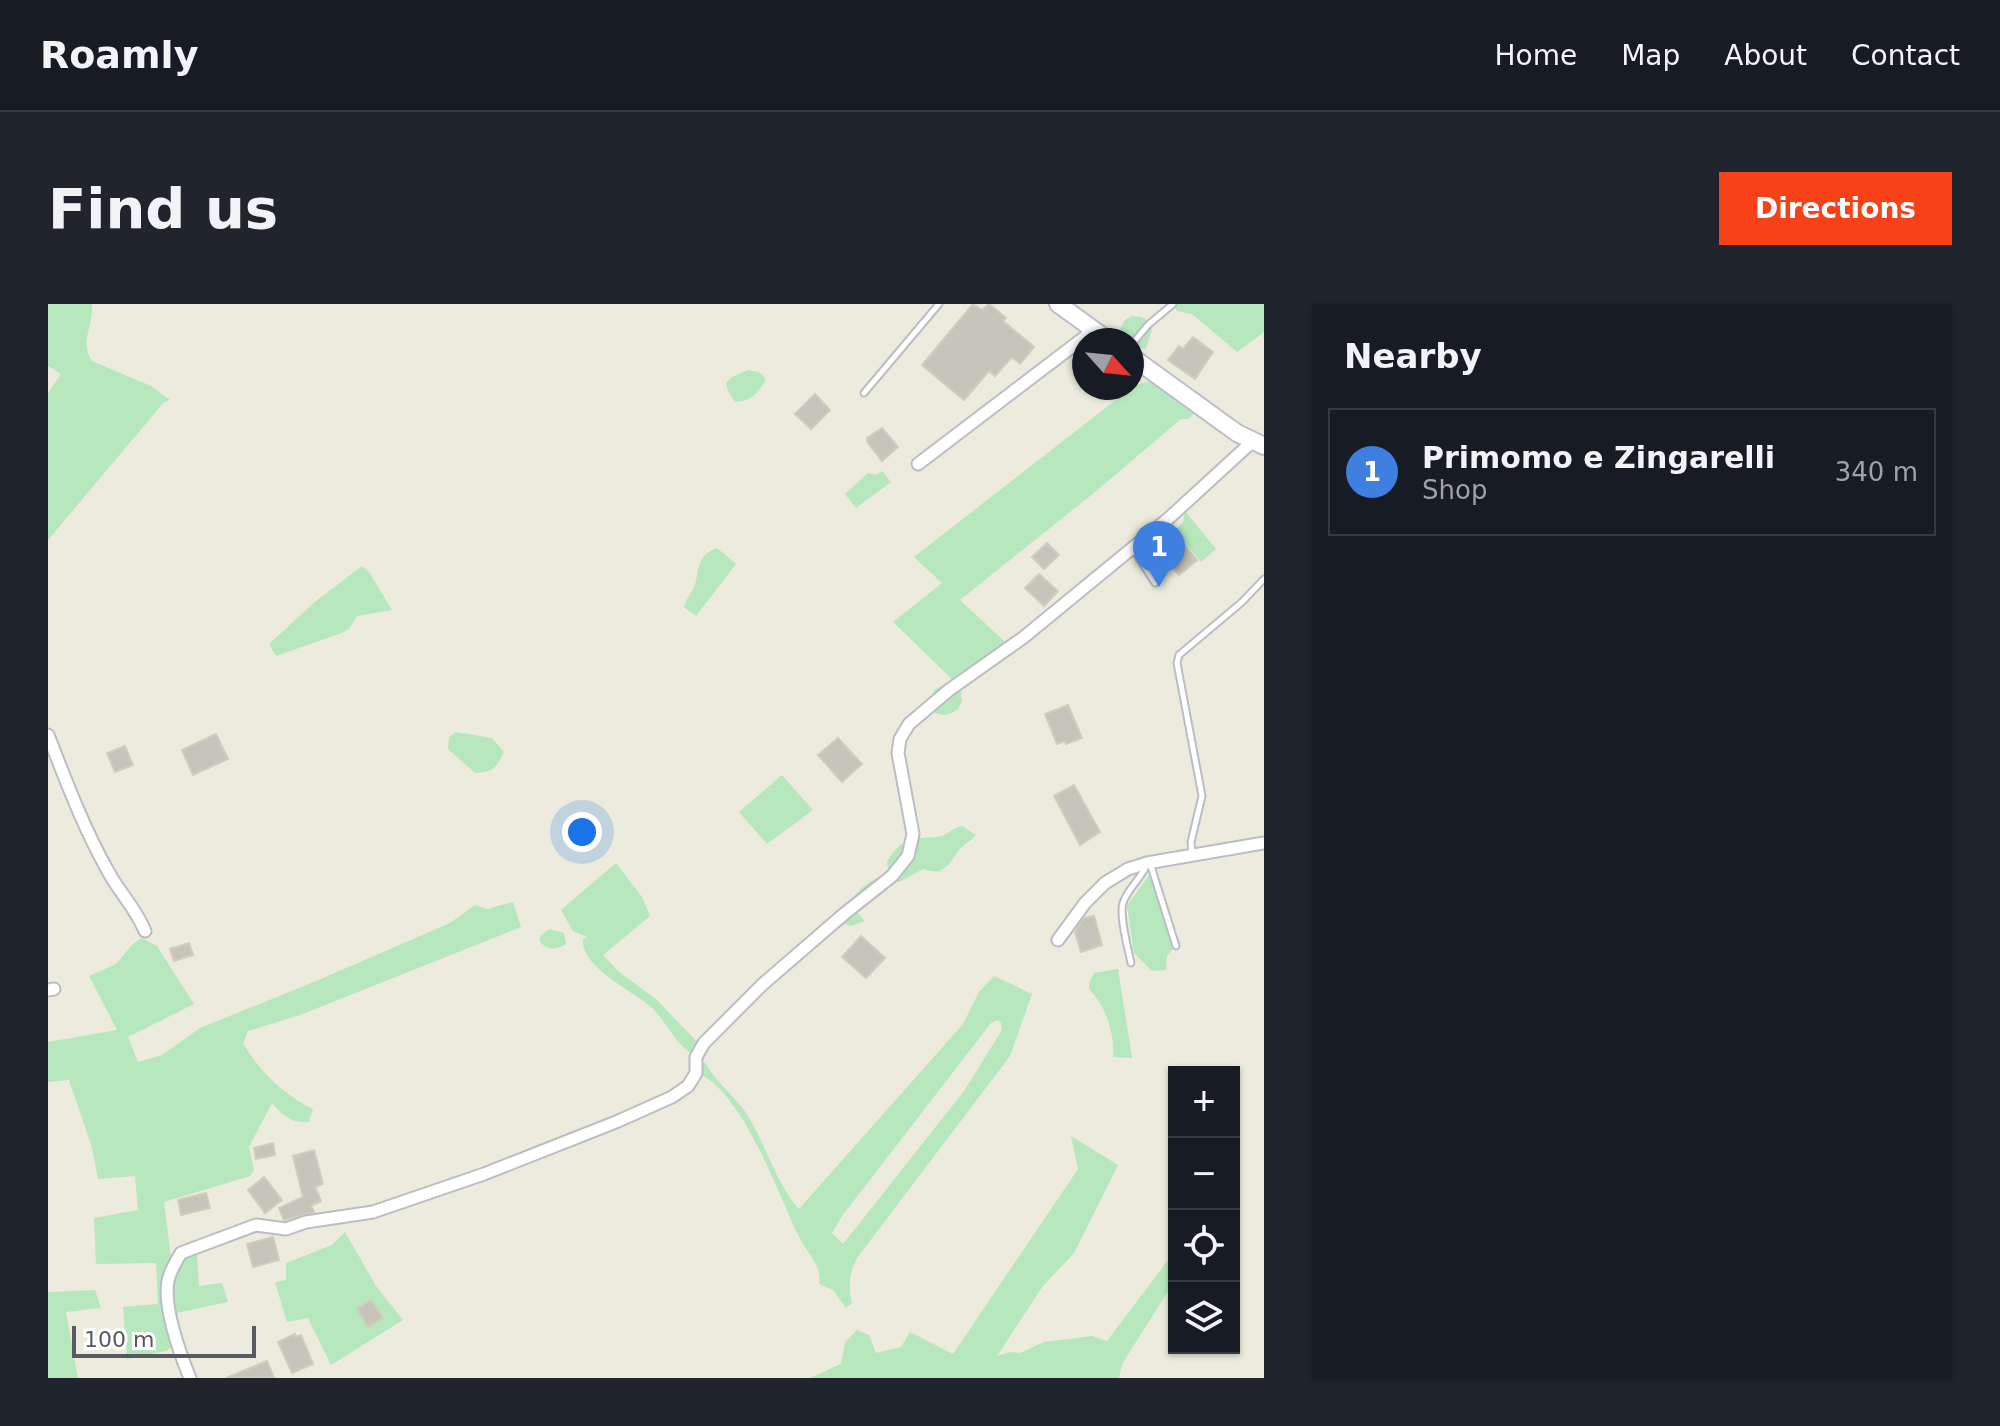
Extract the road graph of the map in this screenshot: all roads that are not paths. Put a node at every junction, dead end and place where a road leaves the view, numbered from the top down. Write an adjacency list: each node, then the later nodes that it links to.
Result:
1 (939, 304): 8 (lane)
2 (1058, 304): 4 (main road)
3 (1173, 304): 5 (lane)
4 (1091, 328)
5 (1144, 330)
6 (1072, 355): 10 (street)
7 (1144, 366): 9 (main road)
8 (864, 393)
9 (1259, 444): 11 (street)
10 (918, 464)
11 (1132, 548): 13 (lane); 22 (street)
12 (1264, 579): 16 (lane)
13 (1155, 583)
14 (48, 735): 18 (street)
15 (1264, 843): 16 (street)
16 (1192, 855): 17 (street)
17 (1149, 862): 19 (street); 20 (lane); 21 (lane)
18 (145, 931)
19 (1058, 940)
20 (1176, 946)
21 (1131, 963)
22 (190, 1378)

